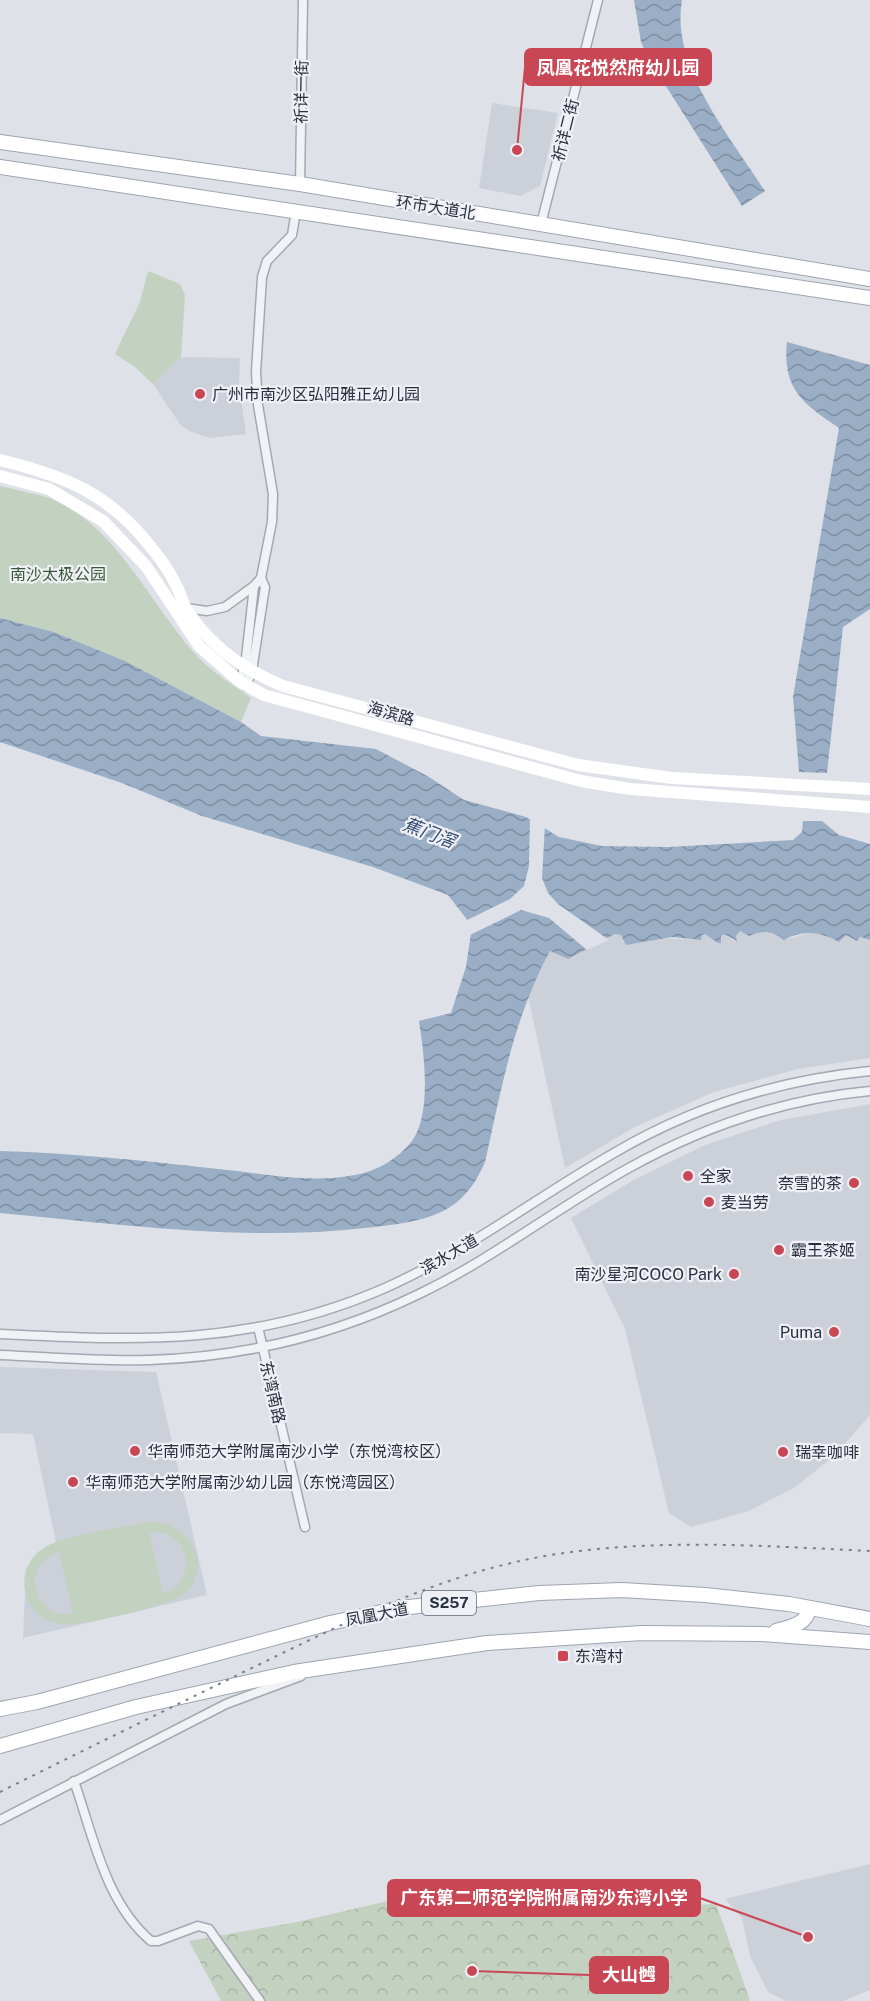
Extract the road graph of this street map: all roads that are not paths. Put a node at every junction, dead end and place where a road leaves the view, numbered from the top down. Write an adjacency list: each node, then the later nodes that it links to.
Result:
1 (303, 0): 5 (street, 祈详一街)
2 (598, 0): 7 (street, 祈详二街)
3 (0, 142): 5 (main road, 环市大道北)
4 (0, 167): 6 (main road, 环市大道北)
5 (300, 184): 7 (main road, 环市大道北)
6 (296, 211): 9 (main road, 环市大道北); 12 (street)
7 (541, 224): 8 (main road, 环市大道北)
8 (870, 279)
9 (870, 298)
10 (0, 460): 14 (street, 海滨路)
11 (0, 476): 16 (street, 海滨路)
12 (261, 578): 13 (street); 15 (street)
13 (254, 586): 14 (street); 15 (street)
14 (186, 608): 15 (street, 海滨路)
15 (249, 669): 16 (street); 17 (street, 海滨路)
16 (243, 684): 18 (street, 海滨路)
17 (870, 789)
18 (870, 807)
19 (870, 1071): 21 (street, 滨水大道)
20 (870, 1091): 23 (street, 滨水大道)
21 (258, 1327): 22 (street, 滨水大道); 23 (street, 东湾南路)
22 (0, 1334)
23 (262, 1347): 24 (street, 滨水大道); 25 (street, 东湾南路)
24 (0, 1355)
25 (305, 1527)
26 (809, 1608): 27 (main road, 凤凰大道 / S257); 28 (main road); 31 (main road, 凤凰大道 / S257)
27 (870, 1619)
28 (762, 1634): 29 (main road); 30 (main road)
29 (870, 1642)
30 (333, 1667): 34 (main road); 35 (street)
31 (37, 1702): 32 (main road, 凤凰大道 / S257); 33 (main road, S257)
32 (0, 1708)
33 (0, 1714)
34 (0, 1746)
35 (74, 1781): 36 (street); 37 (street)
36 (0, 1820)
37 (260, 2001)

